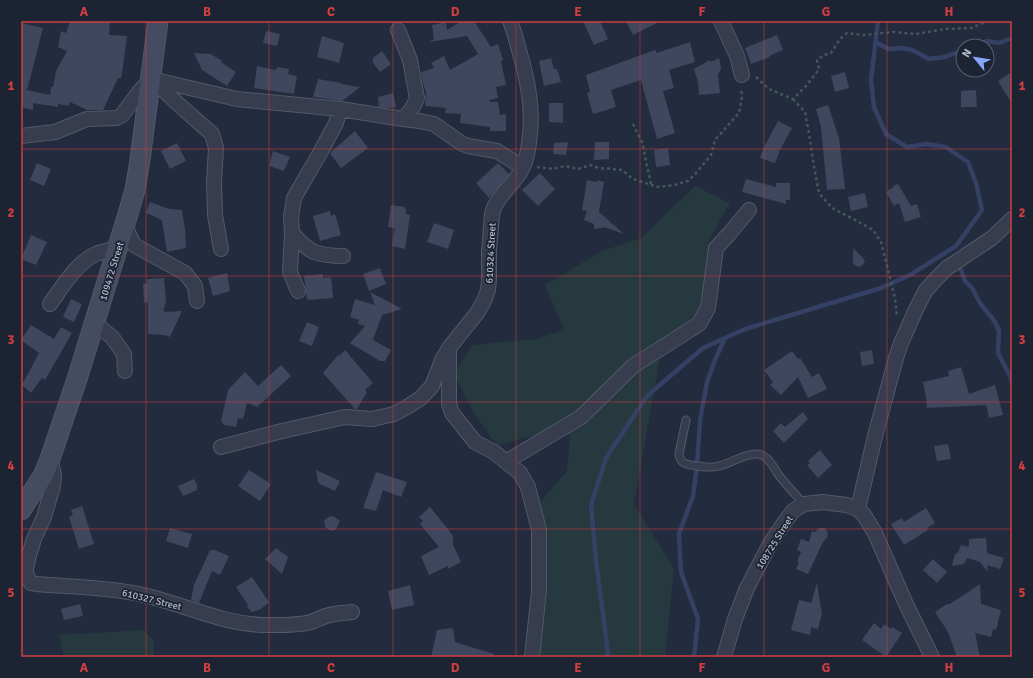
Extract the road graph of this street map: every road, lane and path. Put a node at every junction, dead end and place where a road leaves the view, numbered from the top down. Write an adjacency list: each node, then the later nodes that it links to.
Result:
1 (158, 21): 7 (street, 109472 Street)
2 (510, 21): 13 (street, 610324 Street)
3 (721, 21): 6 (street)
4 (988, 21): 8 (path)
5 (398, 30): 10 (street)
6 (742, 75): 8 (path); 15 (path)
7 (151, 79): 9 (street); 12 (street); 18 (street, 109472 Street); 21 (street)
8 (793, 99): 24 (path)
9 (340, 109): 10 (street); 19 (street)
10 (403, 119): 13 (street)
11 (633, 124): 15 (path)
12 (21, 136)
13 (525, 162): 28 (street, 610324 Street)
14 (540, 166): 15 (path)
15 (651, 185)
16 (749, 210): 33 (street)
17 (1012, 219): 36 (street)
18 (125, 226): 20 (street, 109472 Street); 25 (street)
19 (292, 233): 22 (street); 23 (street)
20 (118, 248): 26 (street); 27 (street, 109472 Street)
21 (221, 249)
22 (343, 256)
23 (298, 291)
24 (895, 298)
25 (197, 301)
26 (50, 304)
27 (94, 323): 29 (street); 32 (street, 109472 Street)
28 (449, 348): 31 (street, 610324 Street); 33 (street)
29 (125, 371)
30 (686, 420): 34 (lane)
31 (221, 447)
32 (50, 459): 35 (street, 109472 Street); 37 (street)
33 (507, 462): 40 (street)
34 (804, 504): 36 (street); 41 (street, 108725 Street)
35 (21, 510)
36 (858, 510): 42 (street)
37 (36, 584): 38 (street); 39 (street, 610327 Street)
38 (21, 590)
39 (352, 612)
40 (532, 657)
41 (724, 657)
42 (932, 657)

